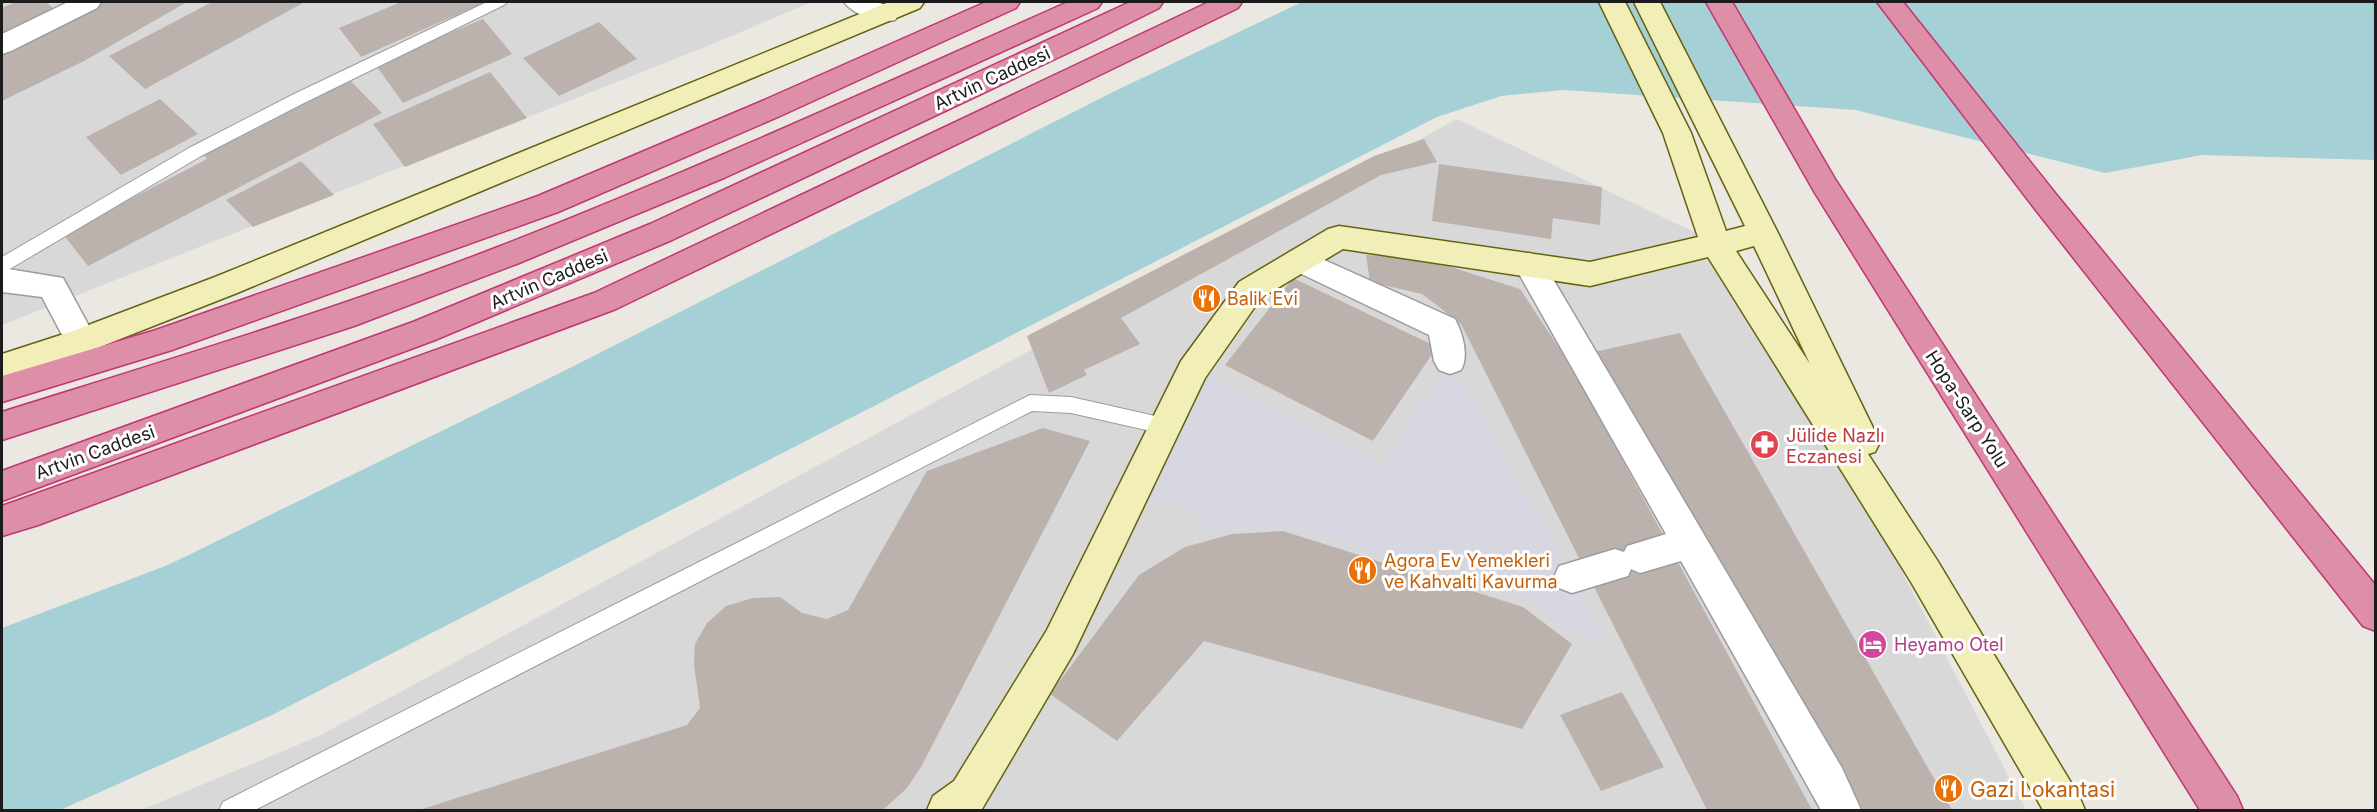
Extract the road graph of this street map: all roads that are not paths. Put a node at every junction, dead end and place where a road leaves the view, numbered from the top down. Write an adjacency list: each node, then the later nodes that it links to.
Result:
1 (88, 2): 13 (street)
2 (499, 2): 17 (lane)
3 (857, 2): 12 (street)
4 (1007, 2): 23 (highway)
5 (1089, 2): 24 (highway, Artvin Caddesi)
6 (1150, 2): 26 (highway, Artvin Caddesi)
7 (1229, 2): 27 (highway)
8 (1612, 2): 15 (street)
9 (1647, 2): 14 (street)
10 (1719, 2): 36 (highway, Hopa-Sarp Yolu)
11 (1890, 2): 31 (highway)
12 (899, 8): 20 (street)
13 (2, 45)
14 (1763, 233): 15 (street); 29 (street)
15 (1715, 243): 18 (street); 29 (street)
16 (1300, 260): 18 (street); 21 (street); 25 (street)
17 (2, 265)
18 (1529, 265): 28 (street)
19 (2, 280): 20 (street)
20 (81, 341): 22 (street)
21 (1450, 360)
22 (2, 368)
23 (2, 390)
24 (2, 426)
25 (1172, 428): 32 (lane); 33 (street)
26 (2, 486)
27 (2, 521)
28 (1690, 543): 30 (street); 34 (street)
29 (1924, 571): 35 (street)
30 (1572, 577)
31 (2376, 614)
32 (231, 810)
33 (947, 810)
34 (1841, 810)
35 (2066, 810)
36 (2223, 810)

